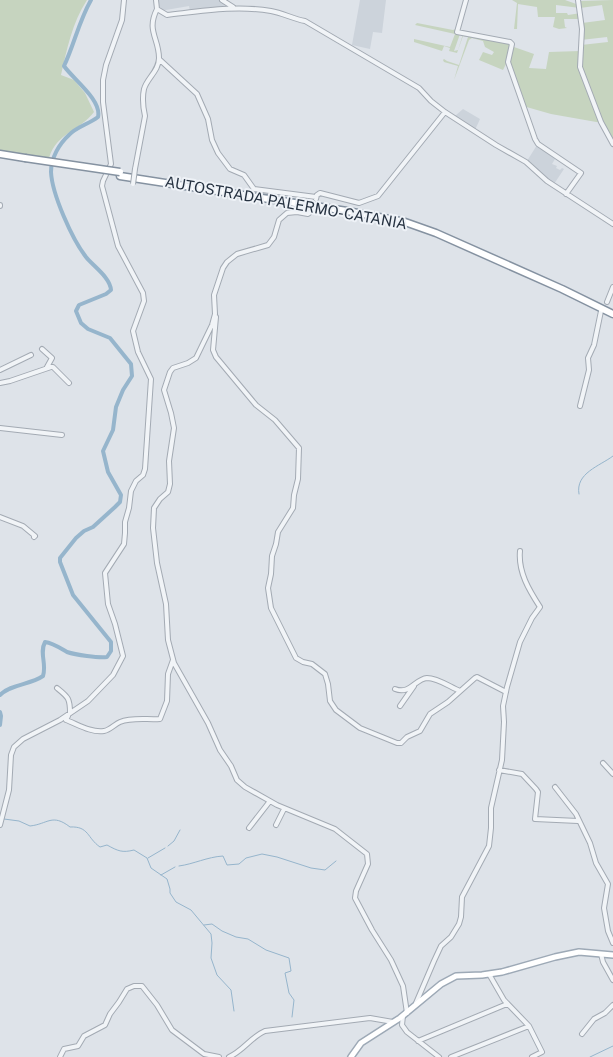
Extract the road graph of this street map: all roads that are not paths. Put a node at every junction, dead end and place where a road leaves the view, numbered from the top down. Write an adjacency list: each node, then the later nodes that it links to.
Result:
1 (124, 0): 42 (street)
2 (156, 0): 7 (street)
3 (222, 0): 6 (street)
4 (466, 0): 14 (street)
5 (578, 0): 10 (street)
6 (235, 8): 7 (street); 9 (street)
7 (157, 9): 8 (street)
8 (159, 59): 9 (street); 13 (street, bridge)
9 (445, 112): 14 (street)
10 (613, 144)
11 (0, 156): 12 (highway, bridge)
12 (120, 174): 19 (highway, AUTOSTRADA PALERMO-CATANIA); 21 (highway, AUTOSTRADA PALERMO-CATANIA)
13 (133, 184)
14 (566, 194): 16 (street)
15 (313, 210): 22 (street)
16 (613, 224)
17 (613, 288): 18 (street)
18 (607, 302)
19 (613, 310)
20 (601, 311): 29 (street)
21 (613, 314)
22 (214, 316): 35 (street); 39 (street)
23 (42, 350): 25 (street)
24 (30, 355): 26 (street)
25 (47, 367): 27 (street); 28 (street)
26 (0, 370)
27 (0, 382)
28 (70, 383)
29 (580, 406)
30 (0, 428): 31 (street)
31 (62, 435)
32 (0, 518): 33 (street)
33 (34, 537)
34 (520, 551): 40 (street)
35 (173, 660): 42 (street); 47 (street)
36 (415, 684): 38 (street); 39 (street); 41 (street)
37 (57, 688): 42 (street)
38 (395, 689)
39 (460, 691): 40 (street)
40 (506, 692): 44 (street)
41 (400, 706)
42 (69, 714): 49 (street)
43 (603, 763): 45 (street)
44 (498, 770): 50 (street); 61 (street)
45 (613, 774)
46 (555, 787): 50 (street)
47 (270, 802): 48 (street); 53 (street)
48 (284, 808): 52 (street); 62 (street)
49 (1, 818): 51 (street)
50 (578, 821): 54 (street)
51 (0, 825)
52 (276, 825)
53 (249, 828)
54 (613, 943)
55 (601, 954): 56 (main road); 57 (main road); 58 (street)
56 (613, 955)
57 (489, 974): 59 (street); 61 (main road)
58 (613, 980)
59 (508, 1004): 64 (street); 66 (street)
60 (613, 1005): 65 (street)
61 (416, 1006): 62 (main road)
62 (405, 1014): 63 (main road); 66 (street)
63 (392, 1022): 69 (street); 70 (main road)
64 (529, 1026): 72 (street); 73 (street)
65 (582, 1034)
66 (418, 1041): 71 (street)
67 (60, 1057): 68 (street)
68 (219, 1057)
69 (229, 1057)
70 (351, 1057)
71 (439, 1057)
72 (451, 1057)
73 (532, 1057)

